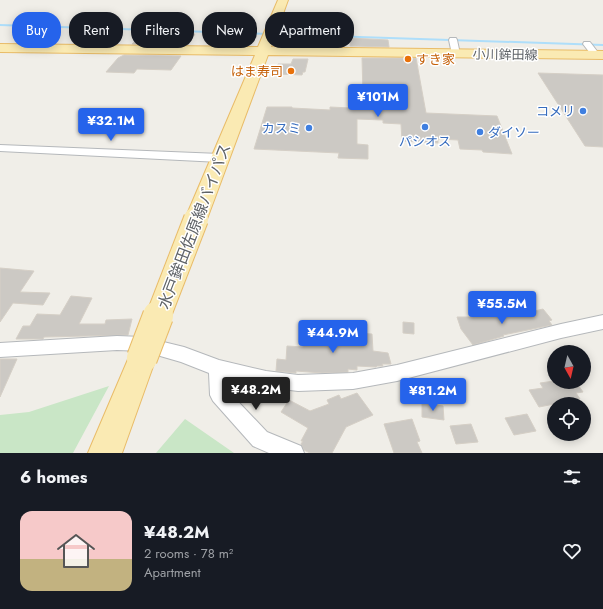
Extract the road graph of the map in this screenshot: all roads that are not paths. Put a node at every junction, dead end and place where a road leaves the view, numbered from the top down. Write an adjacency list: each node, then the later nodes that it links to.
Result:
1 (283, 0): 2 (main road, 水戸鉾田佐原線バイパス)
2 (278, 12)
3 (265, 40): 6 (main road, 小川鉾田線)
4 (354, 42): 7 (main road, 小川鉾田線)
5 (265, 45): 9 (main road, 水戸鉾田佐原線バイパス)
6 (0, 48)
7 (593, 50)
8 (0, 148): 9 (street)
9 (220, 158): 13 (main road, 水戸鉾田佐原線バイパス, bridge)
10 (603, 322): 12 (street)
11 (0, 350): 12 (street)
12 (218, 368): 14 (street)
13 (106, 453)
14 (294, 453)

